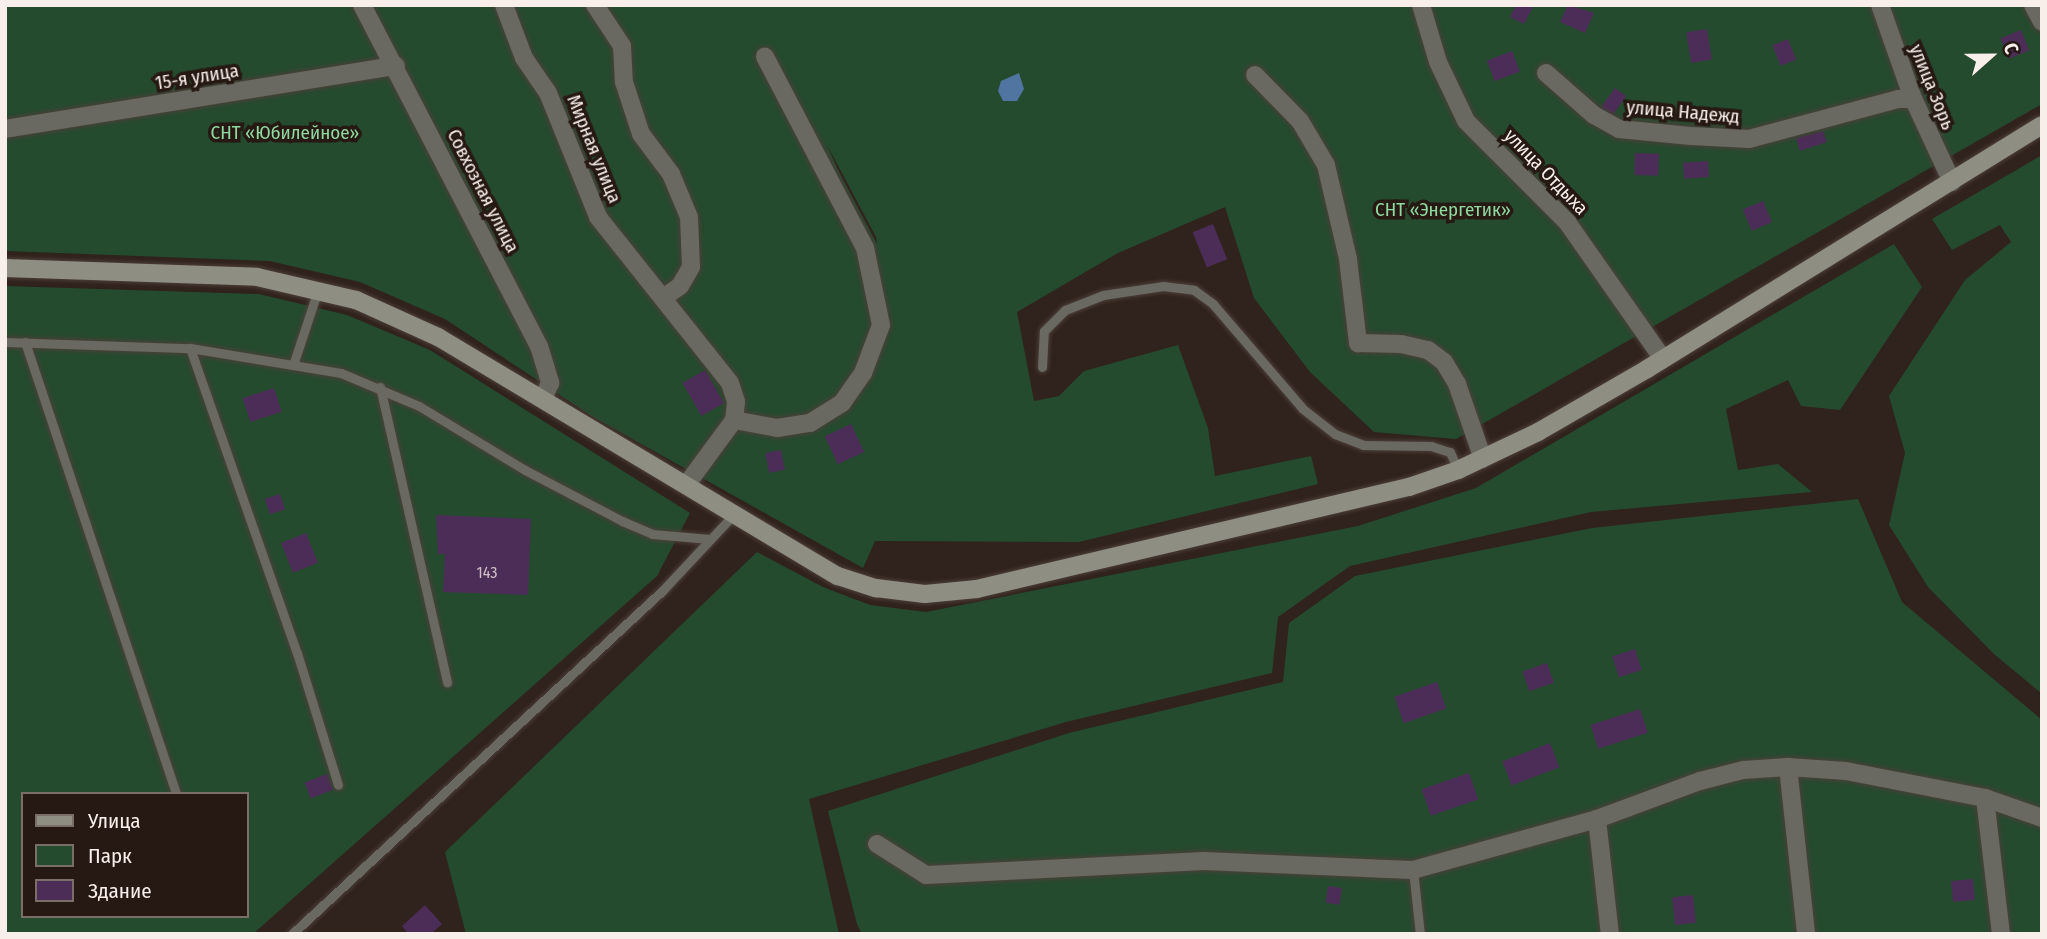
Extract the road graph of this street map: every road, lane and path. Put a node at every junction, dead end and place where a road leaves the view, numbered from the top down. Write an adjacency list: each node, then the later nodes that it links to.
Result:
1 (362, 5): 9 (street, Совхозная улица)
2 (504, 5): 18 (street, Мирная улица)
3 (595, 5): 18 (street)
4 (1420, 5): 22 (street, улица Отдыха)
5 (1880, 5): 12 (street, улица Зорь)
6 (2033, 5): 7 (street)
7 (2042, 22)
8 (765, 57): 27 (street)
9 (396, 66): 14 (street, 15-я улица); 26 (street, Совхозная улица)
10 (1546, 73): 12 (street, улица Надежд)
11 (1255, 75): 28 (street)
12 (1913, 99): 15 (street, улица Зорь)
13 (2042, 125): 15 (main road)
14 (5, 130)
15 (1952, 182): 22 (main road)
16 (5, 268): 17 (main road)
17 (318, 290): 23 (lane); 26 (main road)
18 (663, 298): 27 (street, Мирная улица)
19 (5, 342): 20 (lane)
20 (25, 342): 21 (lane); 36 (lane)
21 (190, 348): 23 (lane); 35 (lane)
22 (1662, 359): 28 (main road)
23 (295, 362): 25 (lane)
24 (1042, 367): 29 (lane)
25 (380, 387): 32 (lane); 33 (lane)
26 (543, 399): 30 (main road)
27 (734, 420): 30 (street)
28 (1483, 459): 29 (main road)
29 (1458, 470): 31 (main road)
30 (687, 484): 31 (main road)
31 (734, 513): 32 (lane)
32 (710, 540): 42 (lane)
33 (447, 682)
34 (1788, 767): 37 (street); 39 (street); 45 (street)
35 (338, 785)
36 (175, 792)
37 (1985, 799): 38 (street); 46 (street)
38 (2042, 818)
39 (1597, 819): 41 (street); 44 (street)
40 (877, 844): 41 (street)
41 (1413, 870): 43 (lane)
42 (292, 934)
43 (1420, 934)
44 (1610, 934)
45 (1806, 934)
46 (2001, 934)

